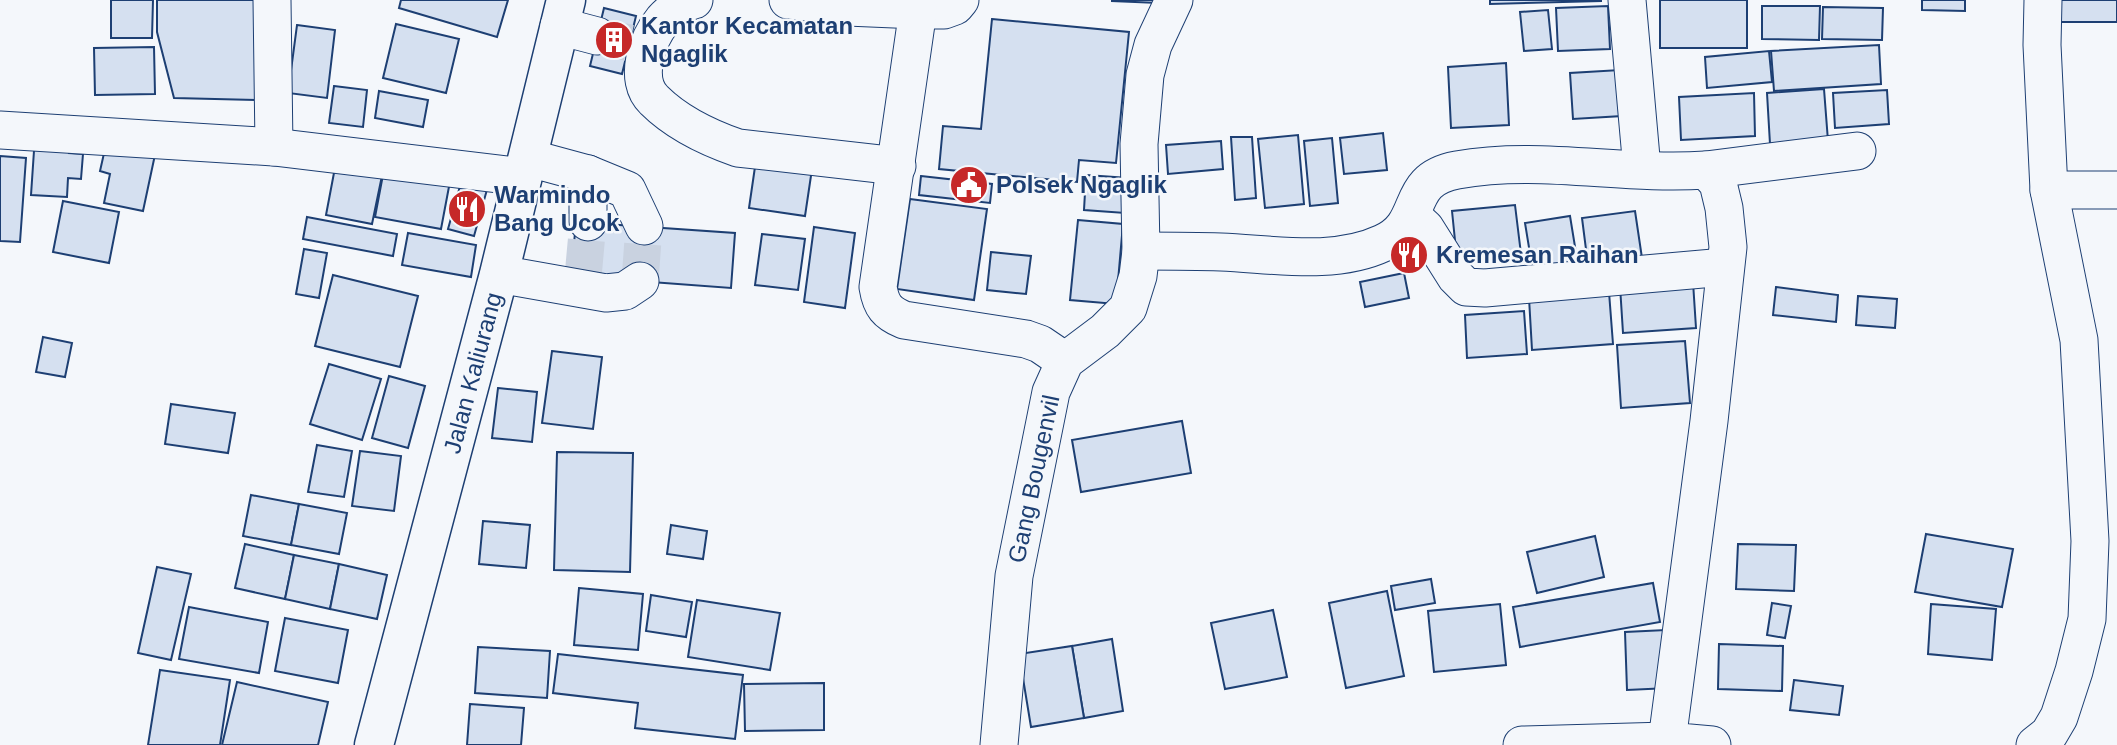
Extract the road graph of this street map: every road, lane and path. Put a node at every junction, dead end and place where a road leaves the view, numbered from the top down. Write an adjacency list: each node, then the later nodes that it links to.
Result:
1 (271, 0): 12 (street)
2 (694, 0): 10 (street)
3 (788, 0): 8 (street)
4 (960, 0): 8 (street)
5 (1174, 0): 24 (street, Gang Bougenvil)
6 (1627, 0): 16 (street)
7 (2043, 0): 19 (street)
8 (918, 10): 14 (street)
9 (562, 13): 10 (street); 15 (main road, Jalan Kaliurang)
10 (625, 43): 14 (street)
11 (0, 130): 12 (street)
12 (274, 147): 15 (street)
13 (1857, 151): 17 (street)
14 (897, 166): 28 (street)
15 (526, 167): 18 (street); 26 (main road, Jalan Kaliurang)
16 (1642, 169): 17 (street); 21 (street)
17 (1706, 170): 25 (street)
18 (588, 174): 22 (street); 23 (street)
19 (2049, 190): 20 (street); 34 (street)
20 (2117, 190)
21 (1412, 216): 24 (street); 25 (street)
22 (588, 222)
23 (644, 226)
24 (1141, 251): 28 (street, Gang Bougenvil)
25 (1725, 267): 29 (street)
26 (499, 274): 27 (street); 30 (main road, Jalan Kaliurang)
27 (640, 281)
28 (1065, 361): 31 (street, Gang Bougenvil)
29 (1667, 743): 32 (street); 33 (street)
30 (374, 745)
31 (999, 745)
32 (1521, 745)
33 (1712, 745)
34 (2035, 745)

